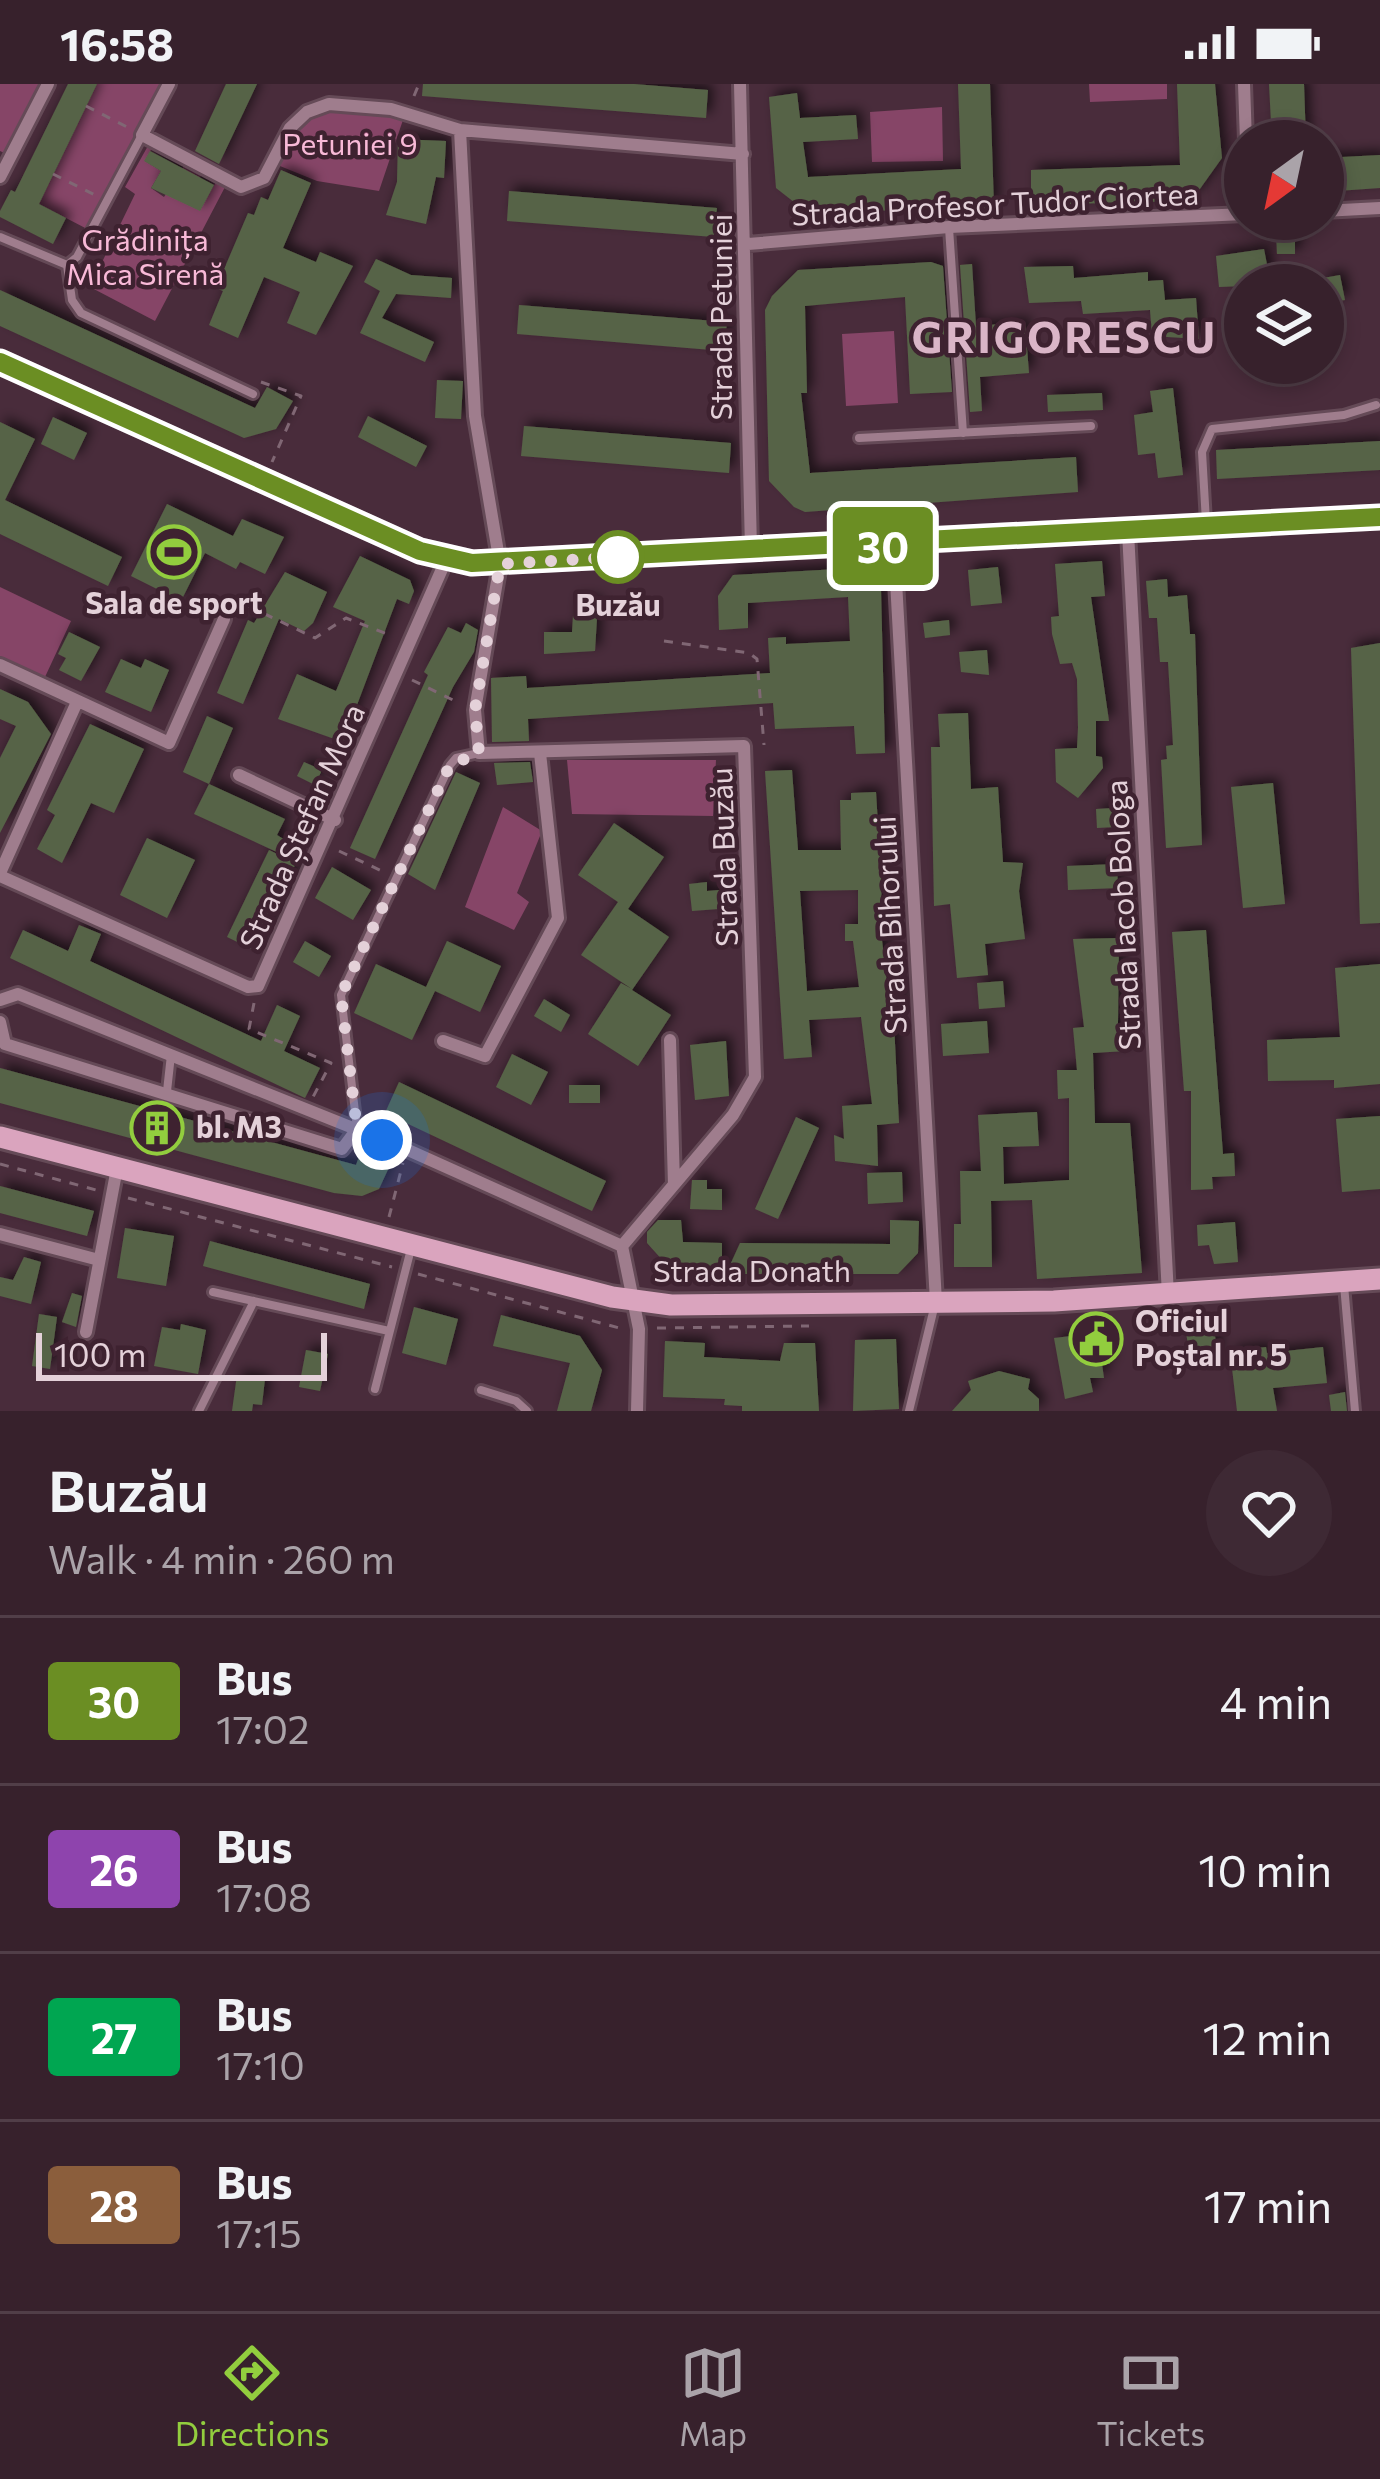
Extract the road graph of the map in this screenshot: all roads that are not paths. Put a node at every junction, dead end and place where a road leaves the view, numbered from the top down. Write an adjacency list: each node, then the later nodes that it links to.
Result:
1 (48, 84): 9 (street)
2 (169, 84): 7 (street)
3 (740, 84): 8 (street, Strada Petuniei)
4 (1244, 84): 5 (street)
5 (1245, 120)
6 (460, 130): 7 (street); 8 (street); 29 (street)
7 (142, 135): 16 (lane)
8 (743, 154): 15 (street, Strada Petuniei)
9 (0, 177)
10 (1380, 208): 11 (street)
11 (1344, 210)
12 (1224, 215): 13 (street, Strada Profesor Tudor Ciortea)
13 (949, 227): 15 (street, Strada Profesor Tudor Ciortea); 21 (lane)
14 (0, 237): 16 (lane)
15 (748, 244): 27 (street, Strada Petuniei)
16 (67, 265): 18 (lane)
17 (0, 362): 28 (main road)
18 (253, 394)
19 (1376, 405): 24 (lane)
20 (1091, 427): 21 (lane)
21 (962, 433): 22 (lane)
22 (859, 438)
23 (1380, 517): 24 (main road)
24 (1206, 528): 25 (main road)
25 (1128, 532): 26 (main road); 55 (street, Strada Iacob Bologa)
26 (894, 545): 27 (main road); 58 (street, Strada Bihorului)
27 (751, 549): 29 (main road)
28 (446, 560): 29 (main road); 36 (street, Strada Ștefan Mora)
29 (500, 564): 33 (street)
30 (224, 620): 32 (street)
31 (0, 665): 32 (street)
32 (77, 702): 37 (street)
33 (479, 753): 34 (street, Strada Buzău); 44 (lane)
34 (540, 753): 41 (street); 47 (street, Strada Buzău)
35 (238, 775): 36 (street)
36 (335, 820): 37 (street, Strada Ștefan Mora)
37 (0, 874)
38 (0, 1000): 42 (street)
39 (0, 1022): 43 (street)
40 (670, 1040): 47 (street)
41 (443, 1041)
42 (171, 1055): 43 (lane); 44 (street)
43 (167, 1091): 44 (street)
44 (357, 1130): 50 (street)
45 (0, 1137): 46 (main road, Strada Donath)
46 (117, 1168): 49 (main road, Strada Donath); 51 (street)
47 (674, 1185): 50 (street, Strada Buzău)
48 (0, 1234): 51 (street)
49 (412, 1243): 57 (main road, Strada Donath); 59 (lane)
50 (622, 1246): 57 (street)
51 (99, 1260): 60 (street)
52 (1380, 1279): 53 (main road, Strada Donath)
53 (1344, 1284): 55 (main road, Strada Donath); 67 (lane)
54 (213, 1292): 56 (lane)
55 (1168, 1294): 58 (main road, Strada Donath)
56 (254, 1301): 59 (lane); 63 (lane)
57 (636, 1301): 58 (main road, Strada Donath); 65 (street)
58 (936, 1302): 66 (lane)
59 (389, 1331): 61 (lane)
60 (86, 1332)
61 (374, 1389)
62 (481, 1390): 64 (lane)
63 (199, 1411)
64 (526, 1411)
65 (637, 1411)
66 (909, 1411)
67 (1355, 1411)

